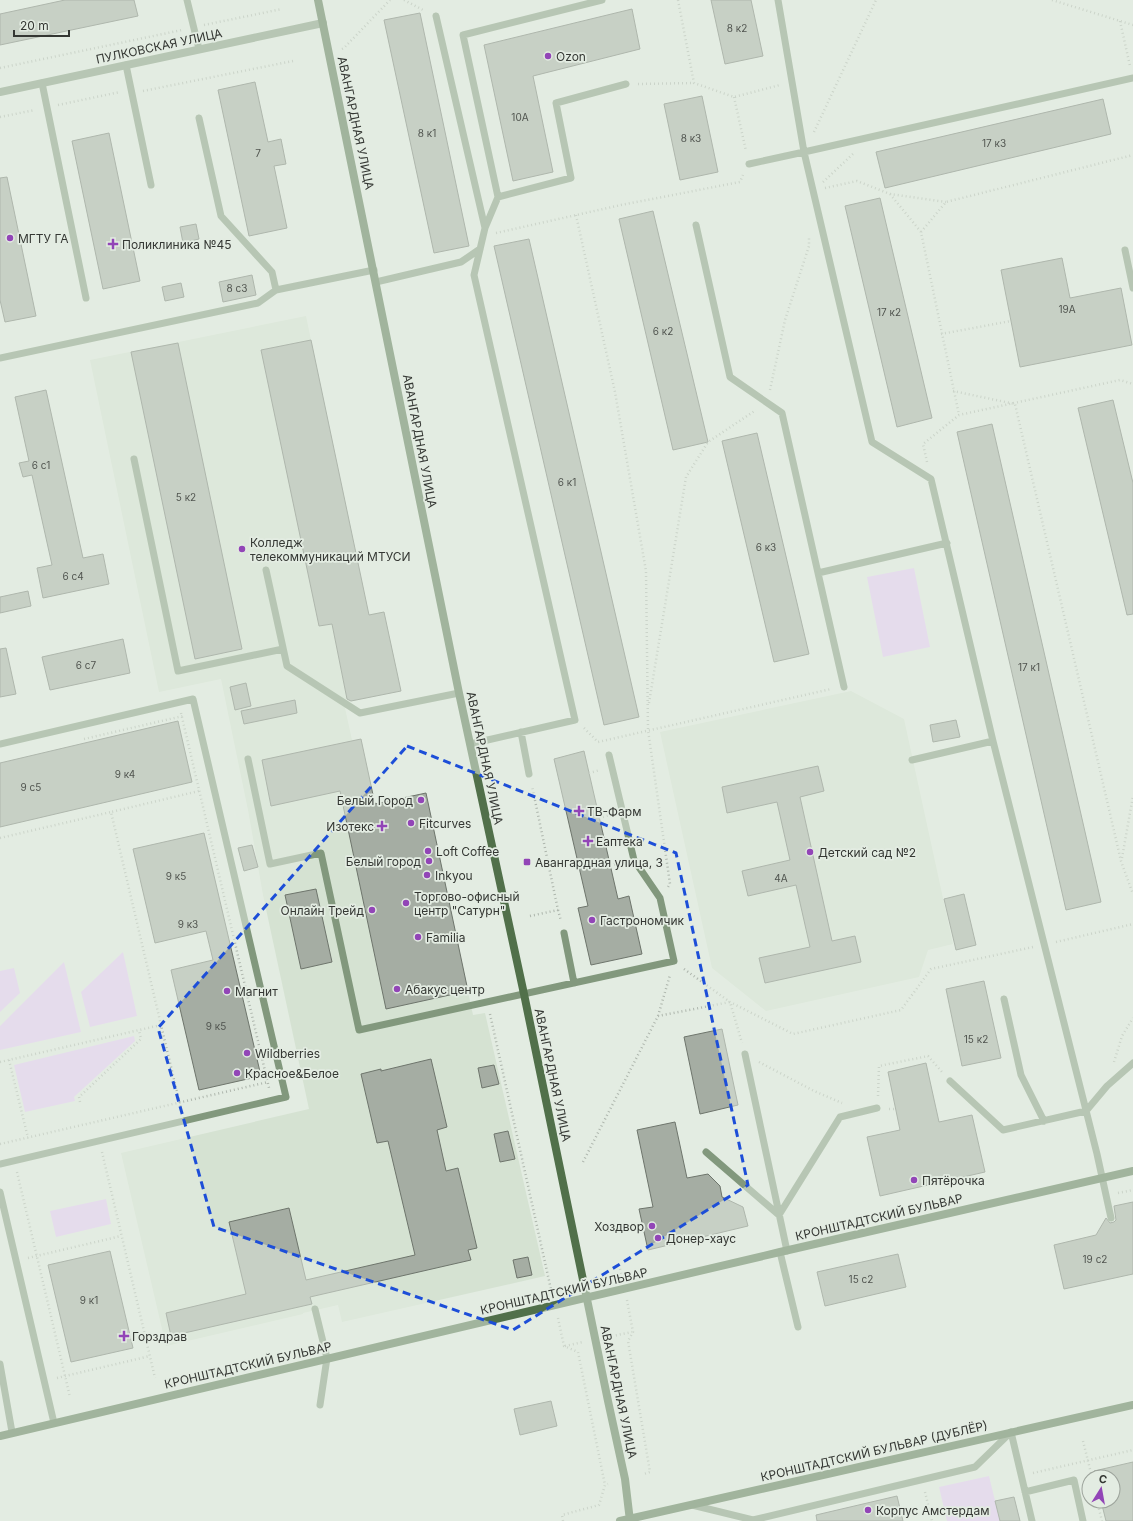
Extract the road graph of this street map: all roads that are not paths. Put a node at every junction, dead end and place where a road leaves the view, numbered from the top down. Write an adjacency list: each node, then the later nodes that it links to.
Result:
1 (187, 0): 7 (lane)
2 (318, 0): 6 (main road, АВАНГАРДНАЯ УЛИЦА)
3 (602, 0): 17 (lane)
4 (778, 0): 14 (lane)
5 (436, 16): 19 (lane)
6 (322, 23): 7 (street, ПУЛКОВСКАЯ УЛИЦА); 22 (main road, АВАНГАРДНАЯ УЛИЦА)
7 (199, 49): 8 (street, ПУЛКОВСКАЯ УЛИЦА)
8 (126, 65): 10 (street, ПУЛКОВСКАЯ УЛИЦА); 16 (lane)
9 (1133, 79): 14 (lane)
10 (42, 83): 12 (street, ПУЛКОВСКАЯ УЛИЦА); 26 (lane)
11 (626, 84): 17 (lane)
12 (0, 92)
13 (199, 118): 25 (lane)
14 (804, 152): 15 (lane); 29 (lane)
15 (749, 164)
16 (151, 185)
17 (498, 197): 19 (lane)
18 (696, 225): 31 (lane)
19 (484, 228): 20 (lane)
20 (480, 249): 23 (lane); 35 (lane)
21 (1125, 250): 24 (lane)
22 (374, 270): 23 (main road, АВАНГАРДНАЯ УЛИЦА); 25 (lane)
23 (376, 282): 34 (main road, АВАНГАРДНАЯ УЛИЦА)
24 (1133, 288)
25 (276, 290): 27 (lane)
26 (86, 298)
27 (0, 358)
28 (134, 460): 32 (lane)
29 (946, 543): 31 (lane); 36 (lane)
30 (266, 570): 32 (lane)
31 (818, 573): 33 (lane)
32 (283, 649): 34 (lane)
33 (844, 687)
34 (459, 693): 38 (main road, АВАНГАРДНАЯ УЛИЦА)
35 (521, 732): 38 (lane); 42 (lane)
36 (993, 741): 41 (lane); 51 (lane)
37 (0, 744): 54 (lane)
38 (470, 744): 45 (main road, АВАНГАРДНАЯ УЛИЦА)
39 (609, 755): 44 (lane)
40 (248, 759): 45 (lane)
41 (912, 760)
42 (529, 774)
43 (564, 933): 44 (lane)
44 (574, 983): 45 (lane)
45 (524, 994): 61 (main road, АВАНГАРДНАЯ УЛИЦА)
46 (1004, 1000): 52 (lane)
47 (745, 1054): 58 (lane)
48 (1133, 1063): 51 (lane)
49 (950, 1081): 52 (lane)
50 (877, 1108): 58 (lane)
51 (1086, 1112): 52 (lane); 56 (lane)
52 (1044, 1121)
53 (706, 1152): 58 (lane)
54 (0, 1164)
55 (1133, 1171): 56 (main road, КРОНШТАДТСКИЙ БУЛЬВАР)
56 (1102, 1179): 59 (lane); 60 (main road, КРОНШТАДТСКИЙ БУЛЬВАР)
57 (0, 1192): 68 (lane)
58 (779, 1215): 60 (lane)
59 (1110, 1218)
60 (783, 1251): 61 (main road, КРОНШТАДТСКИЙ БУЛЬВАР); 63 (lane)
61 (587, 1298): 64 (main road, КРОНШТАДТСКИЙ БУЛЬВАР); 74 (main road, АВАНГАРДНАЯ УЛИЦА)
62 (316, 1310): 64 (lane)
63 (798, 1327)
64 (327, 1358): 66 (lane); 68 (main road, КРОНШТАДТСКИЙ БУЛЬВАР)
65 (0, 1364): 69 (lane)
66 (320, 1404)
67 (1133, 1405): 70 (main road, КРОНШТАДТСКИЙ БУЛЬВАР (ДУБЛЁР))
68 (54, 1422): 69 (main road, КРОНШТАДТСКИЙ БУЛЬВАР)
69 (12, 1432): 71 (main road, КРОНШТАДТСКИЙ БУЛЬВАР)
70 (1011, 1432): 72 (lane); 73 (main road, КРОНШТАДТСКИЙ БУЛЬВАР (ДУБЛЁР)); 73 (lane)
71 (0, 1436)
72 (1025, 1492): 76 (lane); 77 (lane)
73 (692, 1504): 74 (main road, КРОНШТАДТСКИЙ БУЛЬВАР (ДУБЛЁР))
74 (630, 1520): 75 (main road, КРОНШТАДТСКИЙ БУЛЬВАР (ДУБЛЁР))
75 (620, 1521)
76 (1032, 1521)
77 (1083, 1521)

